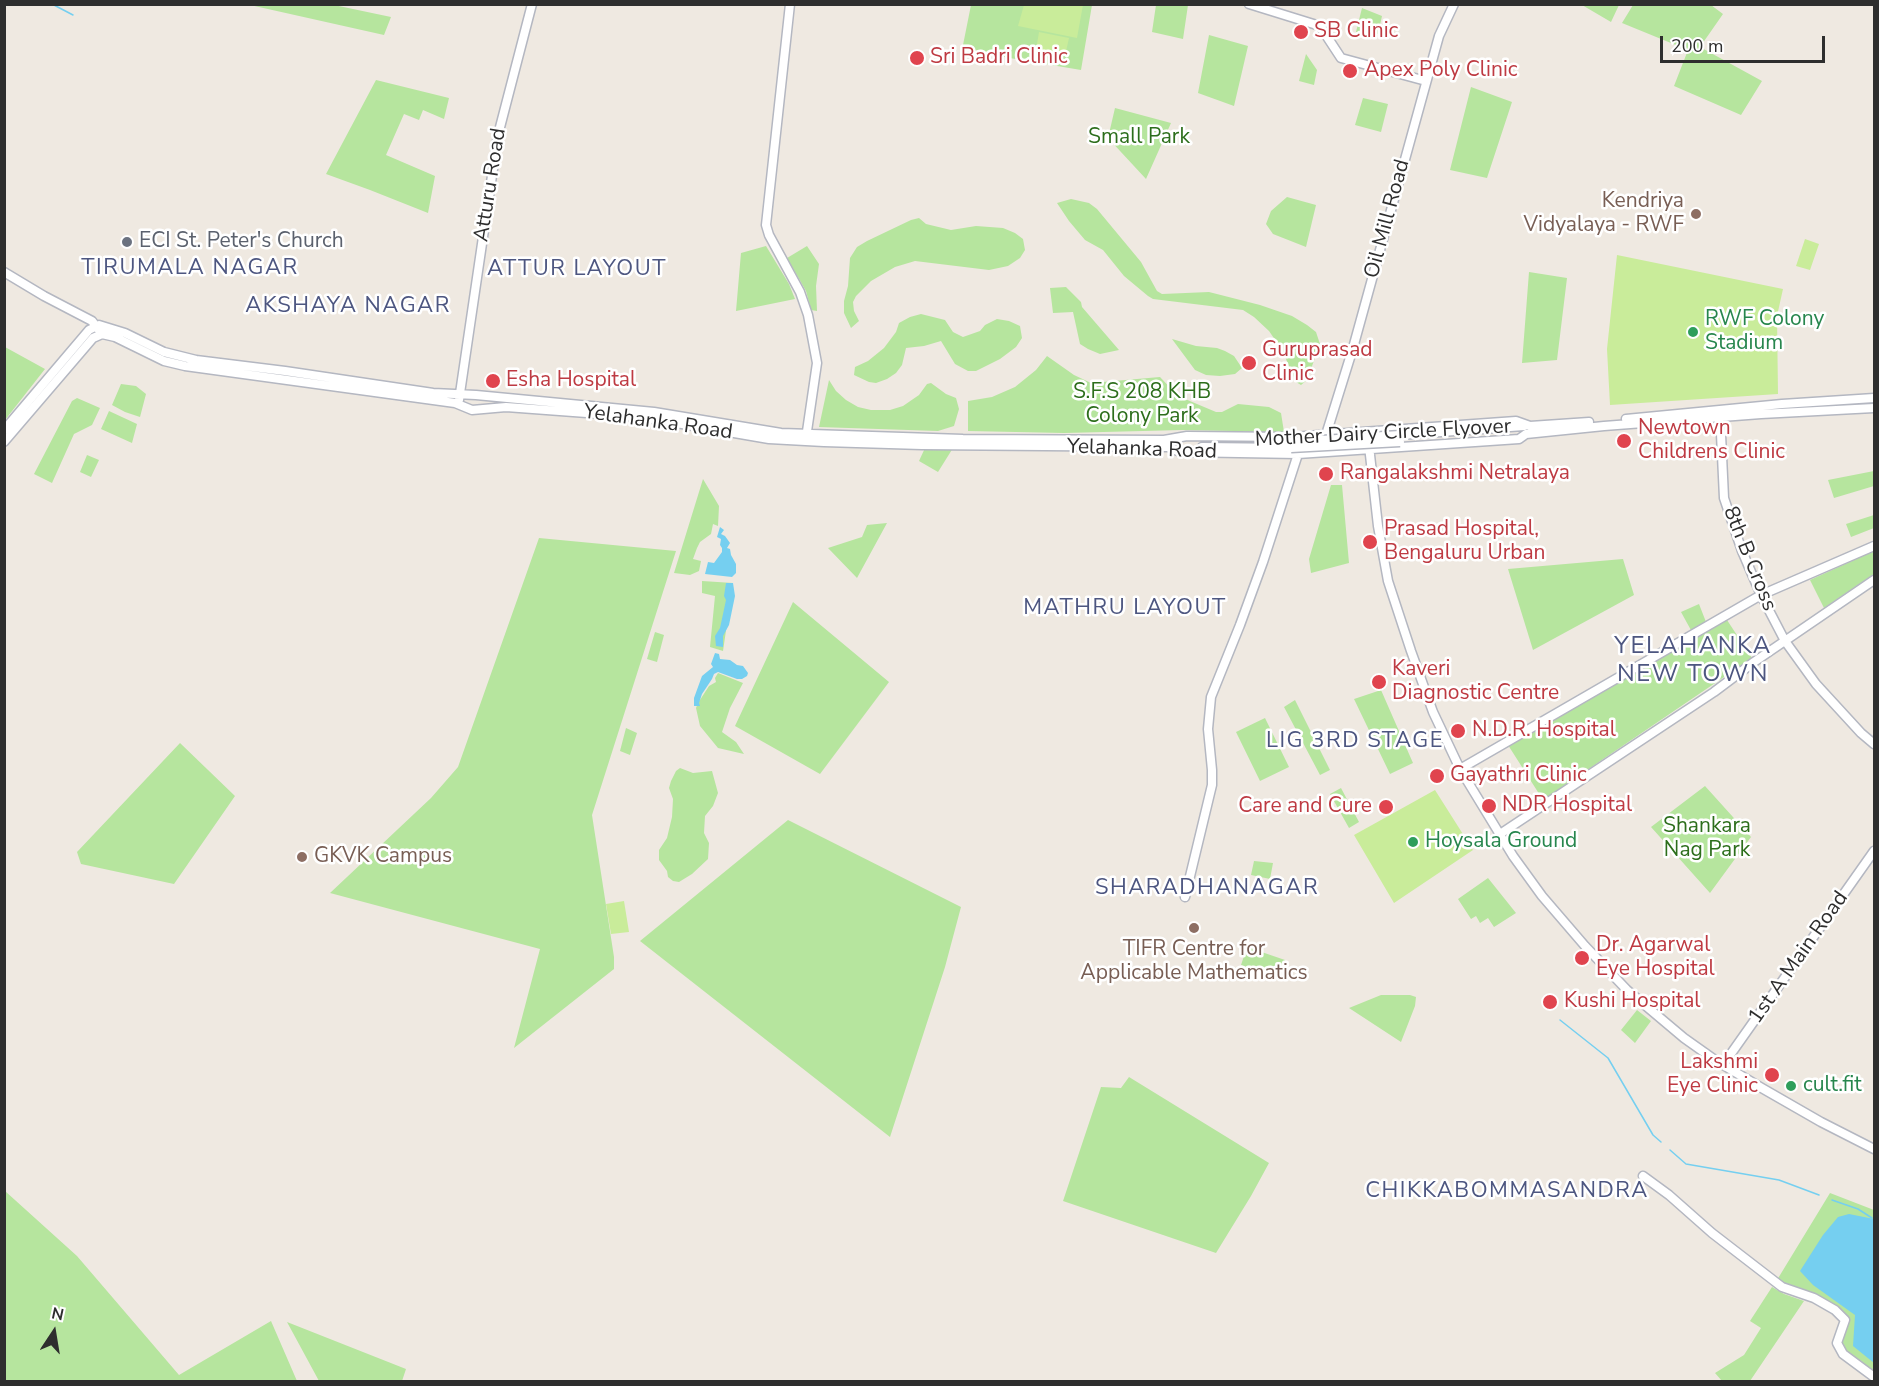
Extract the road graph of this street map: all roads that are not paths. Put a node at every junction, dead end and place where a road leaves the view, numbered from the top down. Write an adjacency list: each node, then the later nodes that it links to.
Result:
1 (532, 4): 9 (main road, Atturu Road)
2 (789, 4): 16 (main road)
3 (1249, 4): 5 (main road)
4 (1454, 4): 5 (main road, Oil Mill Road)
5 (1426, 81): 15 (main road, Oil Mill Road)
6 (4, 272): 7 (main road, Yelahanka Road)
7 (98, 330): 9 (main road, Yelahanka Road); 12 (main road); 17 (main road)
8 (1875, 398): 11 (main road)
9 (459, 399): 16 (main road, Yelahanka Road); 16 (main road, Yelahanka Road)
10 (1875, 408): 11 (main road)
11 (1720, 414): 13 (main road); 24 (main road, 8th B Cross)
12 (4, 430)
13 (1528, 430): 14 (main road); 19 (main road, Mother Dairy Circle Flyover, bridge); 20 (main road)
14 (1368, 431): 15 (main road); 20 (main road)
15 (1325, 434): 19 (main road); 21 (main road)
16 (806, 438): 18 (main road, Yelahanka Road)
17 (4, 442)
18 (1166, 444): 19 (main road, Mother Dairy Circle Flyover)
19 (1293, 445): 21 (main road); 30 (main road)
20 (1370, 449): 21 (main road); 27 (main road)
21 (1326, 452)
22 (1875, 546): 24 (main road)
23 (1875, 580): 25 (main road)
24 (1761, 595): 25 (main road, 8th B Cross); 27 (main road)
25 (1785, 641): 26 (main road, 8th B Cross); 28 (main road)
26 (1875, 744)
27 (1460, 769): 28 (main road)
28 (1500, 834): 31 (main road)
29 (1875, 851): 31 (main road, 1st A Main Road)
30 (1185, 897)
31 (1723, 1065): 32 (main road)
32 (1875, 1149)
33 (1643, 1176): 34 (main road)
34 (1875, 1377)

